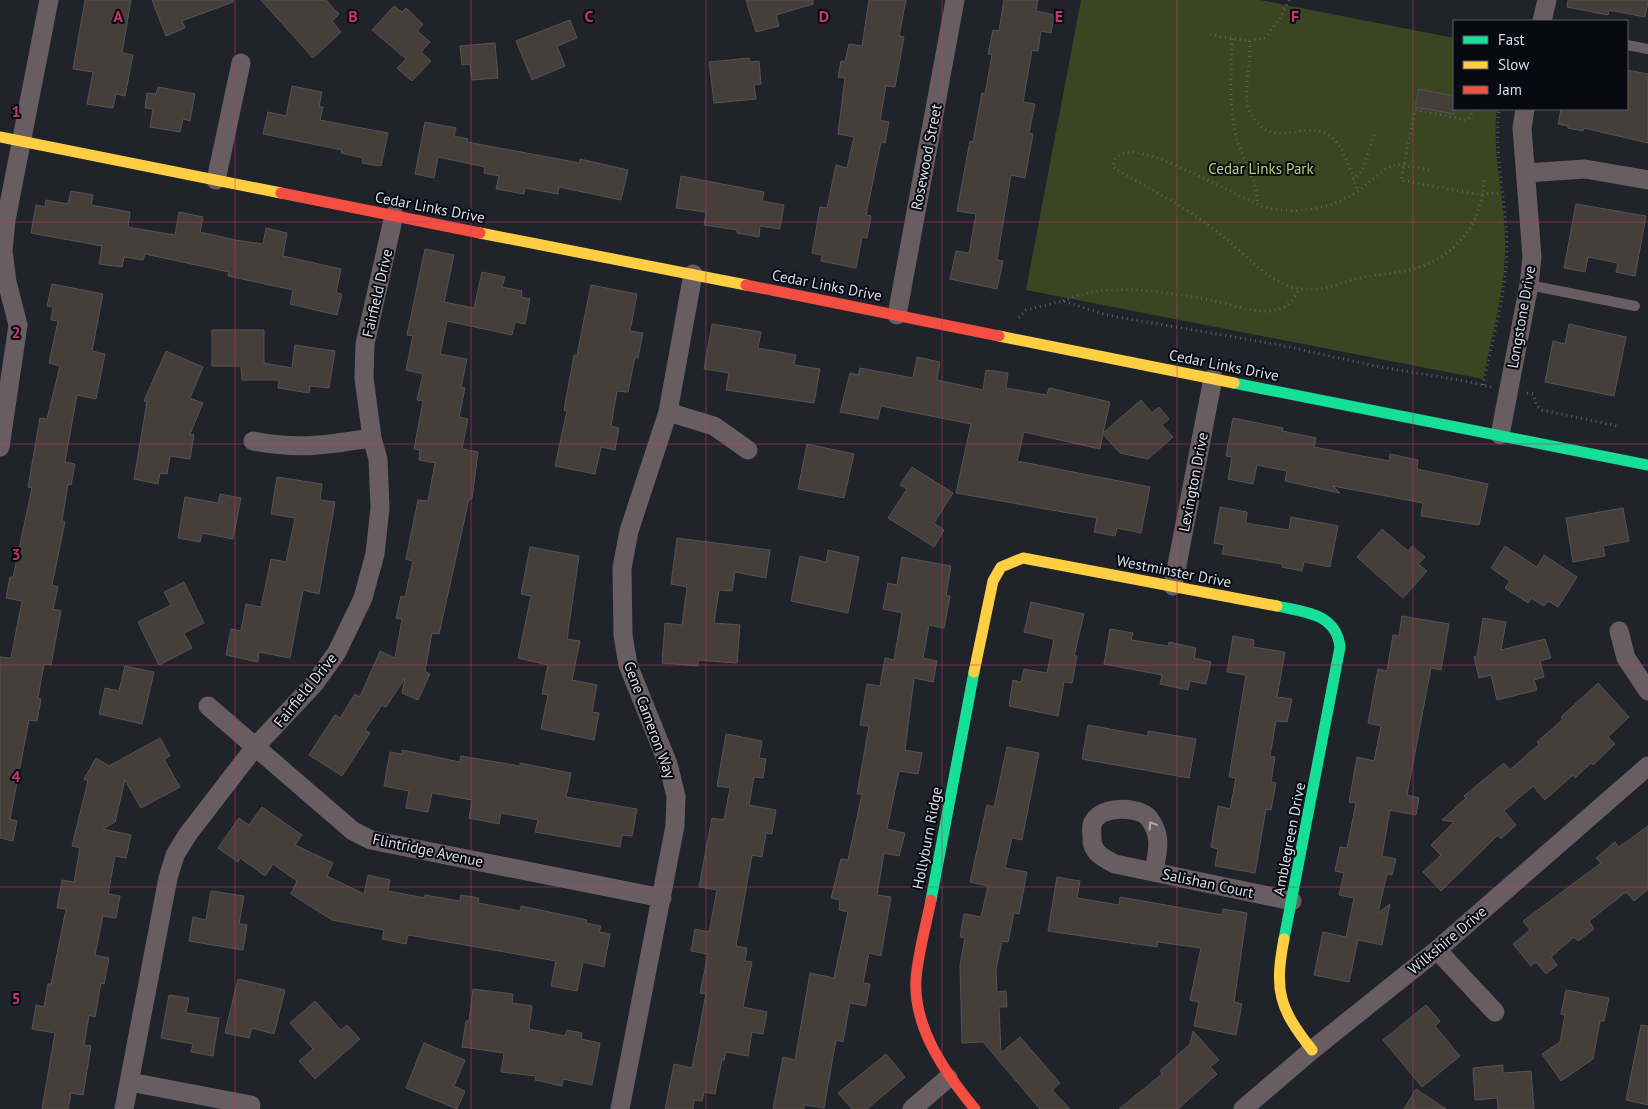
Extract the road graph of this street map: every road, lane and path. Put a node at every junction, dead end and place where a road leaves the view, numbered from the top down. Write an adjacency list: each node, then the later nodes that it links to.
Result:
1 (49, 0): 17 (street)
2 (956, 0): 35 (street, Rosewood Street)
3 (1289, 0): 8 (path)
4 (1546, 0): 5 (street)
5 (1542, 20)
6 (1210, 35): 7 (path)
7 (1232, 39): 8 (path); 28 (path)
8 (1249, 41): 23 (path)
9 (1628, 45): 10 (lane)
10 (1648, 49)
11 (241, 63): 22 (street)
12 (1473, 110): 18 (path)
13 (1499, 110): 26 (path)
14 (1524, 110): 20 (street, Longstone Drive)
15 (1374, 135): 23 (path)
16 (0, 137): 17 (street, Cedar Links Drive)
17 (20, 141): 22 (street, Cedar Links Drive); 41 (street)
18 (1404, 165): 19 (path); 25 (path); 27 (path)
19 (1429, 170)
20 (1526, 173): 24 (street); 31 (street, Longstone Drive)
21 (1484, 178): 27 (path)
22 (216, 180): 29 (street, Cedar Links Drive)
23 (1353, 180): 25 (path)
24 (1648, 180)
25 (1358, 191): 28 (path)
26 (1502, 192): 27 (path); 38 (path)
27 (1484, 194): 32 (path)
28 (1257, 204): 32 (path)
29 (394, 215): 30 (street, Cedar Links Drive); 44 (street, Fairfield Drive)
30 (693, 274): 35 (street, Cedar Links Drive); 40 (street, Gene Cameron Way)
31 (1529, 285): 34 (lane); 39 (street, Longstone Drive)
32 (1300, 289): 33 (path)
33 (1063, 301): 36 (path); 38 (path)
34 (1635, 306)
35 (897, 314): 36 (street, Cedar Links Drive)
36 (1015, 338): 37 (street, Cedar Links Drive)
37 (1213, 378): 43 (street, Cedar Links Drive); 50 (street, Lexington Drive)
38 (1483, 385): 39 (path)
39 (1508, 391): 42 (path); 43 (street, Longstone Drive)
40 (668, 412): 47 (street); 58 (street, Gene Cameron Way)
41 (3, 414): 46 (street)
42 (1617, 426)
43 (1500, 435): 48 (street, Cedar Links Drive)
44 (372, 438): 45 (street); 55 (street, Fairfield Drive)
45 (253, 441)
46 (0, 447)
47 (748, 450)
48 (1648, 465)
49 (1005, 562): 50 (street, Westminster Drive); 63 (street, Hollyburn Ridge)
50 (1173, 586): 51 (street, Westminster Drive)
51 (1335, 627): 59 (street, Amblegreen Drive)
52 (1619, 631): 53 (street)
53 (1648, 691)
54 (208, 706): 55 (street, Flintridge Avenue)
55 (255, 748): 58 (street, Flintridge Avenue); 64 (street, Fairfield Drive)
56 (1648, 766): 60 (street, Wilkshire Drive)
57 (1154, 872): 59 (street, Salishan Court)
58 (662, 898): 67 (street, Gene Cameron Way)
59 (1292, 901): 62 (street, Amblegreen Drive)
60 (1437, 950): 61 (street); 62 (street, Wilkshire Drive)
61 (1495, 1012)
62 (1312, 1050): 70 (street, Wilkshire Drive)
63 (948, 1078): 68 (street); 69 (street, Hollyburn Ridge)
64 (130, 1082): 65 (street); 66 (street, Fairfield Drive)
65 (251, 1105)
66 (124, 1109)
67 (620, 1109)
68 (912, 1109)
69 (975, 1109)
70 (1243, 1109)

